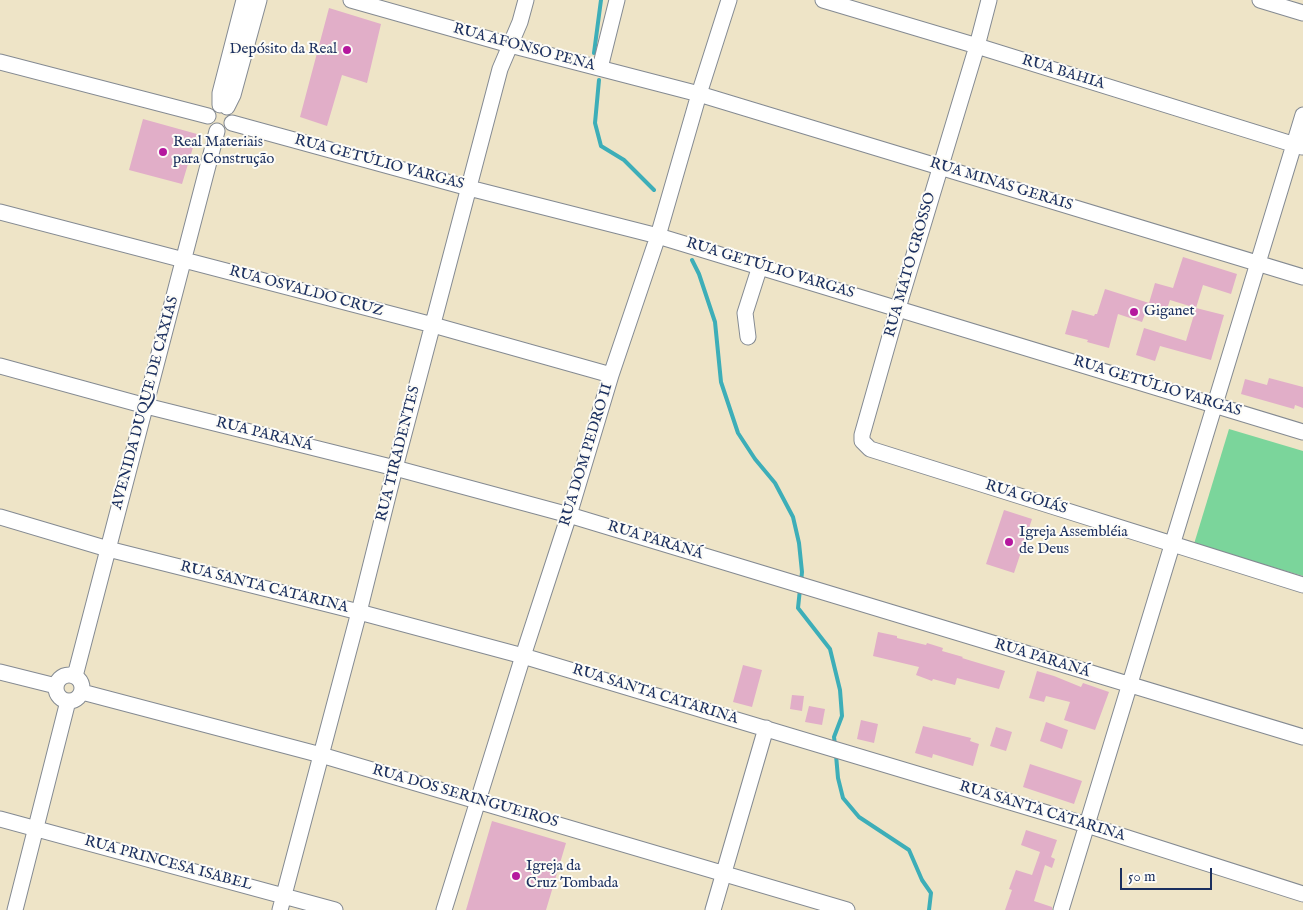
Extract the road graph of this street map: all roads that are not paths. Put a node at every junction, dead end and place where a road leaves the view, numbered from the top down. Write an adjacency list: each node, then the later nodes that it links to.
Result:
1 (244, 0): 16 (street)
2 (259, 0): 16 (street)
3 (350, 0): 11 (street, RUA AFONSO PENA)
4 (526, 0): 11 (street, RUA TIRADENTES)
5 (617, 0): 14 (street)
6 (728, 0): 15 (street, RUA DOM PEDRO II)
7 (823, 0): 12 (street, RUA BAHIA)
8 (989, 0): 12 (street, RUA MATO GROSSO)
9 (1260, 0): 10 (street)
10 (1303, 13)
11 (510, 45): 14 (street, RUA AFONSO PENA); 23 (street, RUA TIRADENTES)
12 (977, 46): 21 (street, RUA BAHIA); 22 (street, RUA MATO GROSSO)
13 (0, 62): 18 (street)
14 (600, 68): 15 (street, RUA AFONSO PENA)
15 (699, 94): 22 (street, RUA MINAS GERAIS); 25 (street, RUA DOM PEDRO II)
16 (223, 106): 18 (street); 19 (street)
17 (1303, 115): 21 (street)
18 (208, 116): 20 (street)
19 (232, 123): 20 (street); 23 (street, RUA GETÚLIO VARGAS)
20 (217, 131): 26 (street, AVENIDA DUQUE DE CAXIAS)
21 (1298, 146): 27 (street)
22 (940, 167): 27 (street, RUA MINAS GERAIS); 30 (street, RUA MATO GROSSO)
23 (469, 188): 25 (street, RUA GETÚLIO VARGAS); 31 (street, RUA TIRADENTES)
24 (0, 212): 26 (street, RUA OSVALDO CRUZ)
25 (658, 236): 28 (street, RUA GETÚLIO VARGAS); 34 (street, RUA DOM PEDRO II)
26 (184, 259): 31 (street, RUA OSVALDO CRUZ); 36 (street, AVENIDA DUQUE DE CAXIAS)
27 (1258, 262): 29 (street, RUA MINAS GERAIS); 35 (street)
28 (760, 266): 30 (street, RUA GETÚLIO VARGAS); 32 (street)
29 (1303, 277)
30 (898, 308): 35 (street, RUA GETÚLIO VARGAS); 38 (street, RUA MATO GROSSO)
31 (433, 325): 34 (street, RUA OSVALDO CRUZ); 39 (street, RUA TIRADENTES)
32 (748, 337)
33 (0, 366): 36 (street, RUA PARANÁ)
34 (611, 375): 40 (street, RUA DOM PEDRO II)
35 (1216, 405): 37 (street, RUA GETÚLIO VARGAS); 42 (street)
36 (146, 406): 39 (street, RUA PARANÁ); 43 (street, AVENIDA DUQUE DE CAXIAS)
37 (1303, 432)
38 (864, 444): 42 (street, RUA GOIÁS)
39 (395, 468): 40 (street, RUA PARANÁ); 45 (street, RUA TIRADENTES)
40 (569, 515): 46 (street, RUA DOM PEDRO II); 50 (street, RUA PARANÁ)
41 (0, 517): 43 (street, RUA SANTA CATARINA)
42 (1173, 544): 44 (street, RUA GOIÁS); 50 (street)
43 (108, 549): 45 (street, RUA SANTA CATARINA); 48 (street, AVENIDA DUQUE DE CAXIAS)
44 (1303, 585)
45 (360, 612): 46 (street, RUA SANTA CATARINA); 55 (street, RUA TIRADENTES)
46 (523, 656): 53 (street, RUA SANTA CATARINA); 56 (street, RUA DOM PEDRO II)
47 (0, 672): 49 (street)
48 (75, 676): 49 (street); 51 (street)
49 (56, 686): 52 (street)
50 (1130, 686): 54 (street, RUA PARANÁ); 58 (street)
51 (82, 692): 52 (street); 55 (street, RUA DOS SERINGUEIROS)
52 (68, 701): 59 (street)
53 (766, 728): 58 (street, RUA SANTA CATARINA); 60 (street)
54 (1303, 737)
55 (321, 755): 56 (street, RUA DOS SERINGUEIROS); 62 (street, RUA TIRADENTES)
56 (477, 801): 60 (street, RUA DOS SERINGUEIROS); 65 (street, RUA DOM PEDRO II)
57 (0, 819): 59 (street, RUA PRINCESA ISABEL)
58 (1087, 825): 61 (street, RUA SANTA CATARINA); 68 (street)
59 (36, 828): 62 (street, RUA PRINCESA ISABEL); 63 (street)
60 (724, 873): 66 (street); 67 (street, RUA DOS SERINGUEIROS)
61 (1303, 894)
62 (282, 903): 64 (street, RUA PRINCESA ISABEL)
63 (15, 910)
64 (335, 910)
65 (444, 910)
66 (713, 910)
67 (847, 910)
68 (1061, 910)

